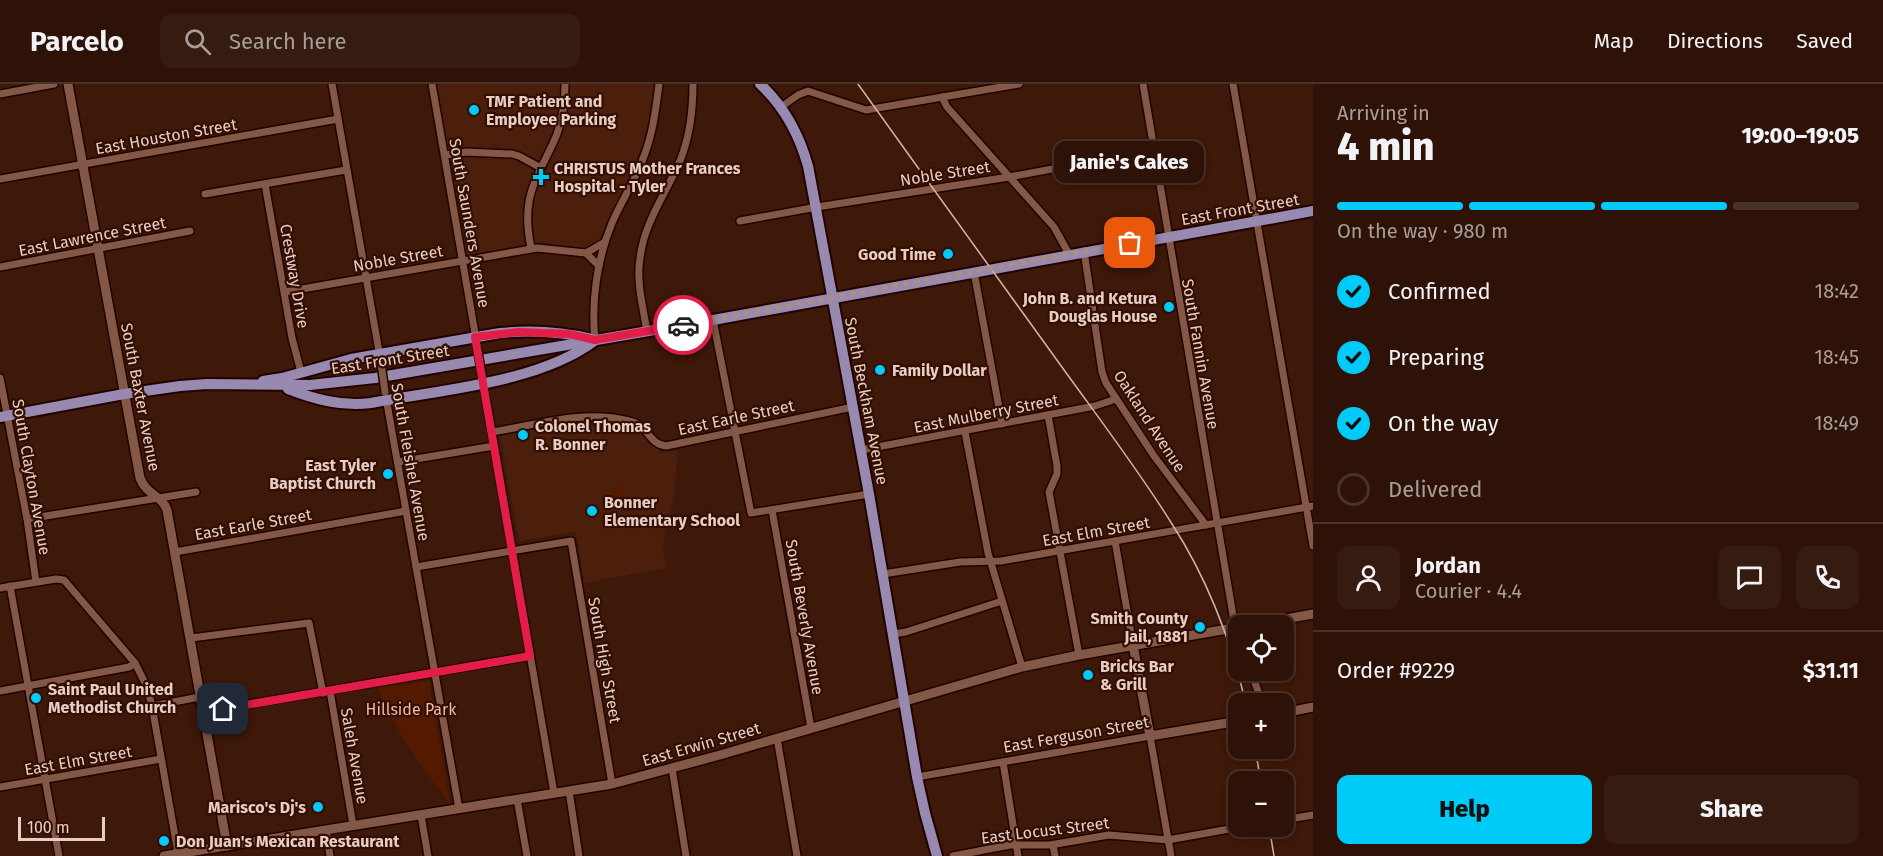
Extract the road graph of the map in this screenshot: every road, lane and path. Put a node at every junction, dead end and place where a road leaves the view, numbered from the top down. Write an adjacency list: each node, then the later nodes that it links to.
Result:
1 (54, 84): 13 (street)
2 (68, 84): 19 (main road, South Baxter Avenue)
3 (332, 84): 16 (street, South Fleishel Avenue)
4 (432, 84): 18 (street, South Saunders Avenue)
5 (565, 84): 20 (street)
6 (659, 84): 32 (street)
7 (693, 84): 46 (street)
8 (760, 84): 15 (main road, South Beckham Avenue)
9 (1019, 84): 14 (street)
10 (1143, 84): 17 (street, South Fannin Avenue)
11 (1233, 84): 29 (street)
12 (807, 87): 14 (street); 15 (street)
13 (0, 94)
14 (942, 98): 22 (street)
15 (781, 107): 26 (main road, South Beckham Avenue)
16 (338, 120): 19 (street, East Houston Street); 21 (street, South Fleishel Avenue)
17 (1154, 150): 22 (street, Noble Street); 31 (street, South Fannin Avenue)
18 (445, 155): 20 (street); 38 (street, South Saunders Avenue)
19 (83, 164): 23 (street, East Houston Street); 33 (main road, South Baxter Avenue)
20 (541, 168): 34 (street)
21 (346, 170): 24 (street); 42 (street, South Fleishel Avenue)
22 (1010, 177): 26 (street, Noble Street); 37 (street)
23 (0, 179)
24 (265, 184): 25 (street); 43 (street, Crestway Drive)
25 (205, 194)
26 (817, 207): 28 (street, Noble Street); 44 (main road, South Beckham Avenue)
27 (1313, 211): 29 (main road, East Front Street)
28 (740, 221)
29 (1256, 221): 31 (main road, East Front Street); 71 (street)
30 (190, 231): 33 (street, East Lawrence Street)
31 (1168, 237): 35 (main road, East Front Street); 75 (street, South Fannin Avenue)
32 (605, 242): 36 (street); 39 (street)
33 (98, 248): 40 (street, East Lawrence Street); 55 (main road, South Baxter Avenue)
34 (531, 248): 36 (street, Noble Street); 38 (street, Noble Street)
35 (1084, 252): 37 (main road, East Front Street); 57 (street, Oakland Avenue)
36 (586, 253): 39 (street)
37 (1069, 254): 41 (main road, East Front Street)
38 (462, 260): 42 (street, Noble Street); 48 (street, South Saunders Avenue)
39 (599, 266): 47 (street)
40 (0, 267)
41 (974, 272): 44 (main road, East Front Street); 61 (street)
42 (365, 278): 43 (street, Noble Street); 49 (street, South Fleishel Avenue)
43 (285, 292): 50 (street, Crestway Drive)
44 (832, 298): 45 (main road, East Front Street); 58 (main road, South Beckham Avenue)
45 (712, 320): 46 (main road, East Front Street); 62 (street)
46 (647, 331): 47 (main road, East Front Street)
47 (595, 340): 48 (main road); 52 (main road); 54 (main road, East Front Street)
48 (476, 341): 49 (main road); 52 (street, South Saunders Avenue, bridge)
49 (380, 358): 50 (main road); 56 (street, South Fleishel Avenue, bridge)
50 (301, 372): 53 (main road)
51 (0, 378): 60 (street, South Clayton Avenue)
52 (483, 379): 56 (main road); 63 (street, South Saunders Avenue)
53 (237, 385): 54 (main road, East Front Street); 55 (main road, East Front Street)
54 (281, 386): 56 (main road)
55 (124, 394): 60 (main road, East Front Street); 70 (main road, South Baxter Avenue)
56 (386, 396): 67 (street, South Fleishel Avenue)
57 (1116, 399): 59 (street, East Mulberry Street); 76 (street, Oakland Avenue)
58 (853, 407): 62 (street, East Earle Street); 66 (main road, South Beckham Avenue)
59 (1048, 415): 61 (street, East Mulberry Street); 80 (street)
60 (4, 416): 74 (street, South Clayton Avenue)
61 (1002, 424): 64 (street, East Mulberry Street)
62 (735, 430): 63 (street, East Earle Street); 72 (street)
63 (492, 432): 65 (street, South Saunders Avenue)
64 (965, 432): 66 (street, East Mulberry Street); 82 (street)
65 (494, 446): 67 (street); 79 (street, South Saunders Avenue)
66 (861, 450): 69 (main road, South Beckham Avenue)
67 (398, 462): 73 (street, South Fleishel Avenue)
68 (195, 492): 70 (street)
69 (869, 494): 72 (street); 84 (main road, South Beckham Avenue)
70 (160, 499): 74 (street); 81 (main road, South Baxter Avenue)
71 (1309, 506): 75 (street, East Elm Street); 78 (street)
72 (772, 510): 111 (street, South Beverly Avenue)
73 (406, 511): 81 (street, East Earle Street); 83 (street, South Fleishel Avenue)
74 (27, 519): 85 (street, South Clayton Avenue)
75 (1216, 523): 76 (street, East Elm Street); 90 (street, South Fannin Avenue)
76 (1206, 525): 77 (street, East Elm Street)
77 (1114, 541): 80 (street, East Elm Street); 95 (street)
78 (1313, 546)
79 (512, 551): 83 (street); 97 (street, South Saunders Avenue); 119 (street, South High Street)
80 (1059, 551): 82 (street, East Elm Street); 96 (street)
81 (175, 552): 94 (main road, South Baxter Avenue)
82 (991, 562): 84 (street, East Elm Street); 88 (street)
83 (416, 567): 100 (street, South Fleishel Avenue)
84 (883, 574): 93 (main road, South Beckham Avenue)
85 (36, 582): 86 (street); 98 (street)
86 (10, 586): 87 (street); 101 (street)
87 (0, 588)
88 (1002, 601): 93 (street); 99 (street)
89 (1313, 614): 91 (main road)
90 (1235, 615)
91 (1294, 617)
92 (1228, 629): 95 (main road, East Erwin Street)
93 (893, 634): 105 (main road, South Beckham Avenue)
94 (190, 638): 103 (street, Saleh Avenue); 104 (main road, South Baxter Avenue)
95 (1133, 645): 96 (main road, East Erwin Street); 112 (main road)
96 (1079, 655): 99 (main road, East Erwin Street)
97 (530, 656): 100 (street); 122 (street, South Saunders Avenue)
98 (135, 663): 101 (street); 106 (street)
99 (1022, 667): 105 (main road, East Erwin Street)
100 (435, 672): 103 (street); 124 (street, South Fleishel Avenue)
101 (29, 686): 102 (street); 118 (street)
102 (0, 691)
103 (326, 692): 109 (street); 128 (street, Saleh Avenue)
104 (200, 697): 106 (street); 109 (main road, South Baxter Avenue)
105 (904, 702): 111 (main road, East Erwin Street); 117 (main road, South Beckham Avenue)
106 (152, 706): 114 (street)
107 (1313, 707): 108 (main road)
108 (1294, 711)
109 (203, 712): 134 (main road, South Baxter Avenue)
110 (1228, 723): 112 (main road, East Ferguson Street)
111 (811, 728): 113 (main road, East Erwin Street)
112 (1150, 736): 115 (street, East Ferguson Street); 131 (street)
113 (777, 738): 116 (main road, East Erwin Street); 144 (street)
114 (161, 759): 118 (street, East Elm Street); 136 (street)
115 (1003, 762): 117 (street, East Ferguson Street); 132 (street)
116 (672, 768): 119 (main road, East Erwin Street); 143 (street)
117 (917, 777): 145 (main road, South Beckham Avenue)
118 (46, 779): 120 (street, East Elm Street); 137 (street)
119 (612, 784): 121 (main road, East Erwin Street)
120 (0, 788)
121 (569, 791): 122 (main road, East Erwin Street); 142 (street)
122 (554, 793): 123 (main road, East Erwin Street)
123 (517, 800): 124 (main road, East Erwin Street); 141 (street)
124 (459, 809): 125 (main road, East Erwin Street)
125 (421, 815): 128 (main road, East Erwin Street); 140 (street)
126 (1313, 815): 127 (street)
127 (1294, 818)
128 (353, 825): 130 (main road, East Erwin Street)
129 (1228, 829): 131 (street, East Locust Street)
130 (326, 830): 134 (main road, East Erwin Street); 139 (street)
131 (1168, 840): 133 (street, East Locust Street); 149 (street)
132 (1017, 845): 133 (street, East Locust Street); 146 (street, East Locust Street); 147 (street)
133 (1053, 845): 148 (street)
134 (227, 846): 135 (main road, East Erwin Street)
135 (203, 853): 136 (main road, East Erwin Street)
136 (178, 854): 138 (main road, East Erwin Street)
137 (60, 856)
138 (164, 856)
139 (330, 856)
140 (428, 856)
141 (527, 856)
142 (579, 856)
143 (686, 856)
144 (797, 856)
145 (937, 856)
146 (953, 856)
147 (1018, 856)
148 (1055, 856)
149 (1171, 856)

